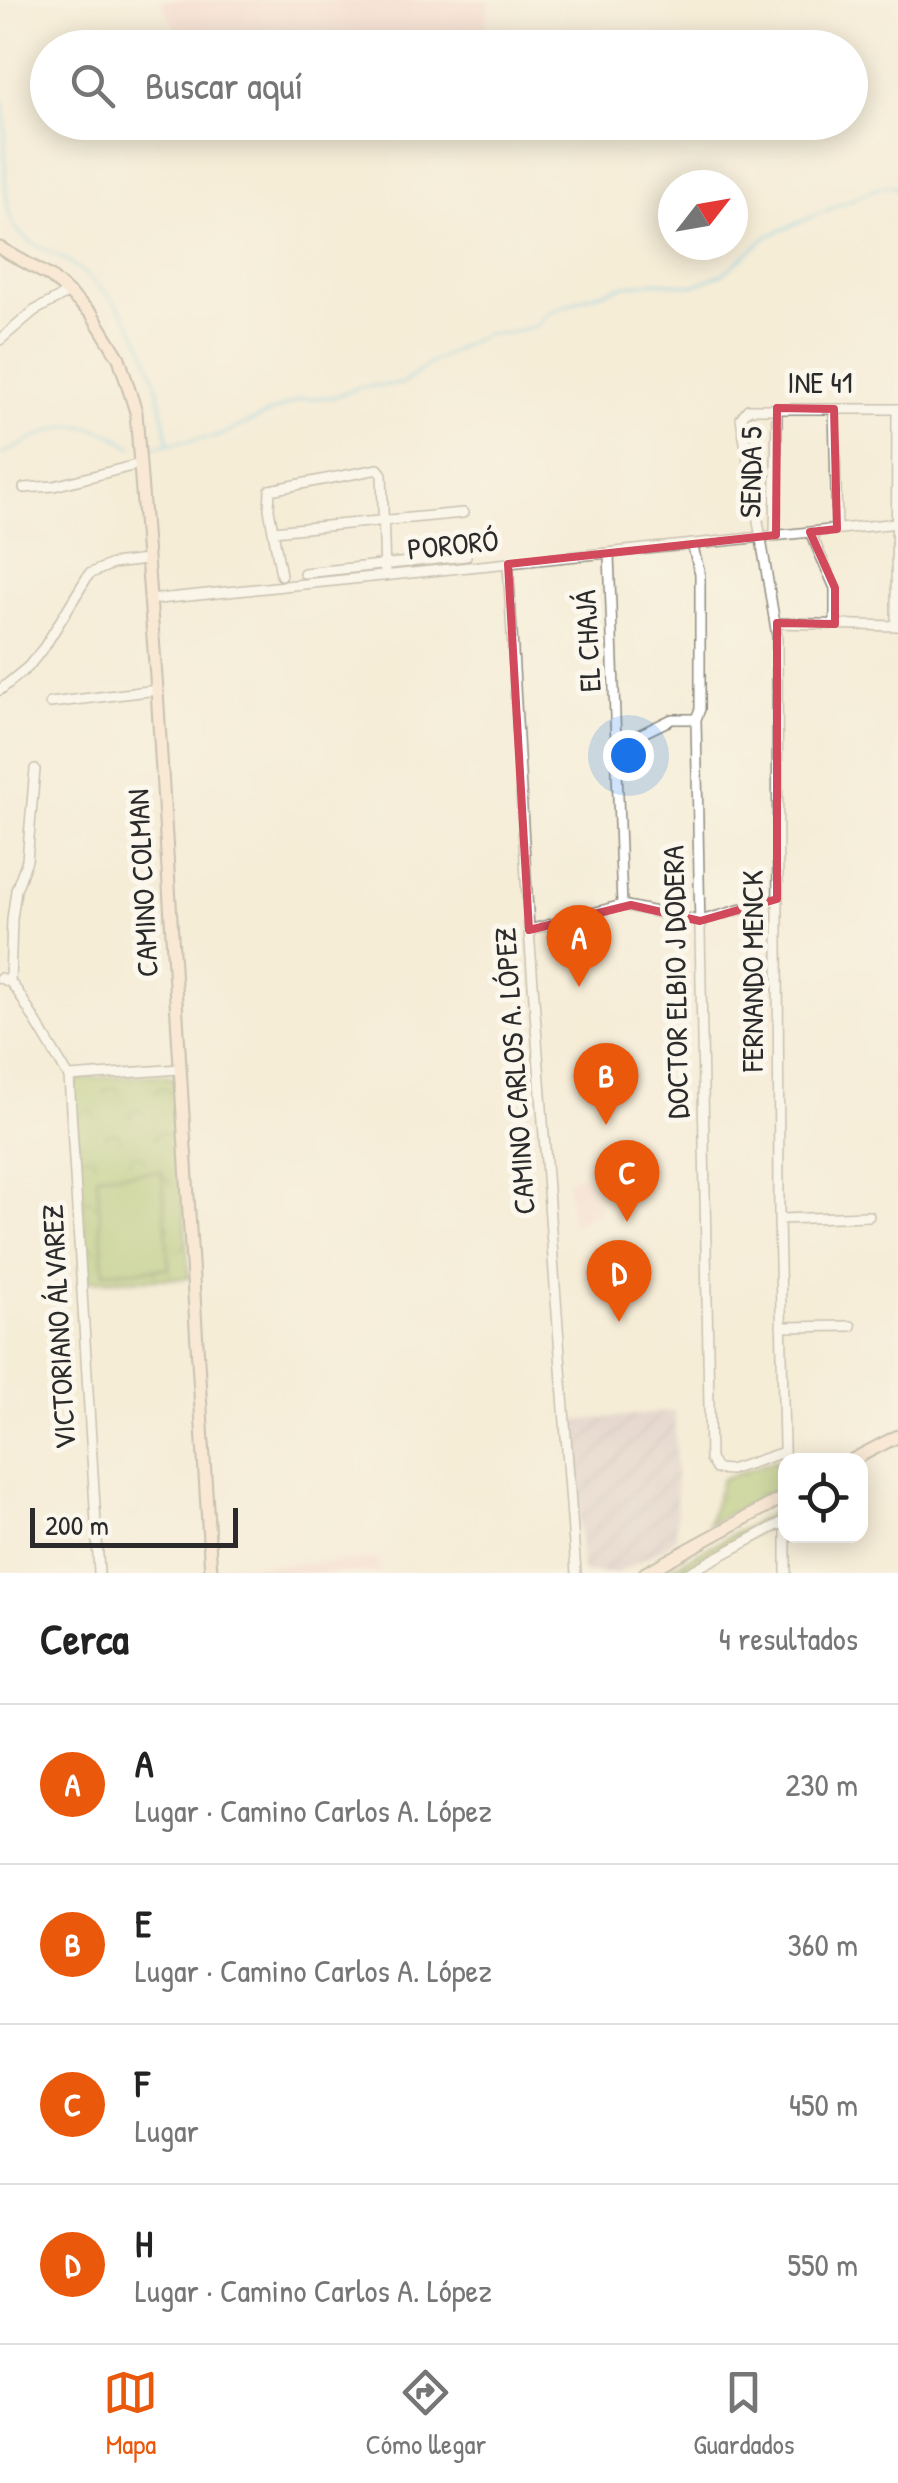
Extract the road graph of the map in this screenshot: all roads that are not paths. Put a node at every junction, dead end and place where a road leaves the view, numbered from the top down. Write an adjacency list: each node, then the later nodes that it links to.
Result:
1 (0, 248): 2 (street, CAMINO COLMAN)
2 (69, 292): 3 (street); 8 (street, CAMINO COLMAN)
3 (0, 340)
4 (777, 408): 5 (street, INE 41); 7 (street, INE 41); 17 (street, SENDA 5)
5 (834, 409): 6 (street, INE 41); 13 (street)
6 (897, 409): 12 (street)
7 (744, 411): 16 (street, FERNANDO MENCK)
8 (140, 464): 9 (street); 21 (street, CAMINO COLMAN)
9 (24, 488)
10 (463, 513): 11 (street)
11 (386, 522): 14 (street); 14 (street); 23 (street)
12 (897, 523): 13 (street, PORORÓ); 29 (street)
13 (838, 529): 15 (street, PORORÓ)
14 (273, 530): 25 (street)
15 (810, 532): 17 (street, PORORÓ); 28 (street)
16 (761, 536): 17 (street, PORORÓ); 18 (street, PORORÓ); 27 (street, FERNANDO MENCK)
17 (776, 536)
18 (692, 544): 19 (street, PORORÓ); 33 (street, DOCTOR ELBIO J DODERA)
19 (609, 554): 22 (street, PORORÓ); 34 (street, EL CHAJÁ)
20 (466, 556): 23 (street)
21 (146, 560): 26 (street, CAMINO COLMAN); 30 (street)
22 (508, 564): 23 (street, PORORÓ); 39 (street, CAMINO CARLOS A. LÓPEZ)
23 (386, 571): 24 (street); 26 (street, PORORÓ)
24 (304, 572)
25 (281, 575)
26 (149, 600): 31 (street, CAMINO COLMAN)
27 (776, 624): 28 (street); 36 (street, FERNANDO MENCK)
28 (835, 624): 29 (street)
29 (897, 626)
30 (0, 690)
31 (156, 690): 32 (street); 41 (street, CAMINO COLMAN)
32 (50, 703)
33 (696, 718): 34 (street); 38 (street, DOCTOR ELBIO J DODERA)
34 (618, 746): 37 (street, EL CHAJÁ)
35 (35, 769): 40 (street)
36 (777, 898): 38 (street); 44 (street, FERNANDO MENCK)
37 (622, 905): 38 (street); 39 (street)
38 (700, 921): 48 (street, DOCTOR ELBIO J DODERA)
39 (529, 930): 55 (street, CAMINO CARLOS A. LÓPEZ)
40 (5, 980): 42 (street)
41 (180, 1069): 42 (street); 54 (street, CAMINO COLMAN)
42 (69, 1078): 53 (street, VICTORIANO ÁLVAREZ)
43 (869, 1216): 44 (street)
44 (779, 1218): 46 (street, FERNANDO MENCK)
45 (851, 1326): 46 (street)
46 (781, 1328): 48 (street, FERNANDO MENCK)
47 (898, 1436): 49 (street)
48 (784, 1452)
49 (865, 1453)
50 (778, 1500): 56 (street)
51 (778, 1525): 57 (street)
52 (786, 1543): 58 (street, FERNANDO MENCK)
53 (99, 1573)
54 (211, 1573)
55 (576, 1573)
56 (645, 1573)
57 (688, 1573)
58 (786, 1573)

